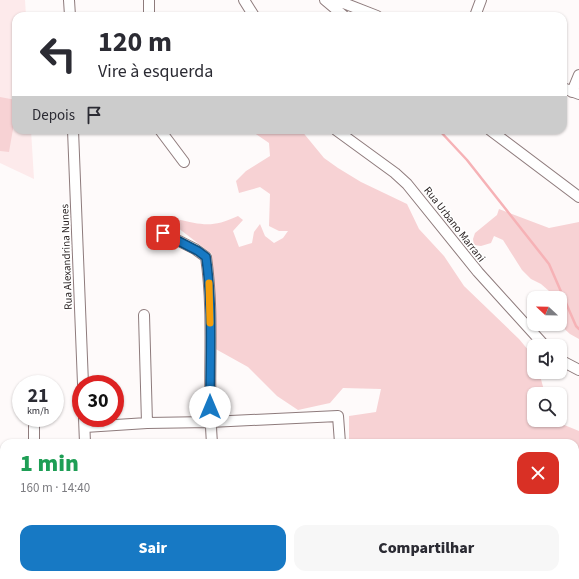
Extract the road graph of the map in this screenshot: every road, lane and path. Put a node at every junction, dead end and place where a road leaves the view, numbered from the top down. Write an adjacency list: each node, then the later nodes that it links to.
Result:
1 (69, 0): 7 (street)
2 (149, 0): 8 (street)
3 (244, 0): 9 (street)
4 (325, 0): 10 (street)
5 (336, 0): 11 (street)
6 (481, 0): 12 (street)
7 (70, 12)
8 (149, 12)
9 (252, 12)
10 (339, 12)
11 (367, 12)
12 (476, 12)
13 (579, 75): 14 (street)
14 (571, 91)
15 (73, 134): 26 (street, Rua Alexandrina Nunes)
16 (163, 134): 19 (street)
17 (342, 134): 23 (street, Rua Urbano Marrani)
18 (495, 134): 20 (street)
19 (184, 162)
20 (579, 197)
21 (163, 233): 27 (street)
22 (144, 315): 29 (street)
23 (539, 339)
24 (567, 364): 25 (street)
25 (579, 370)
26 (83, 375)
27 (210, 422): 29 (street); 34 (street); 35 (street)
28 (124, 423): 29 (street)
29 (147, 423)
30 (34, 427): 32 (street)
31 (84, 427): 33 (street)
32 (34, 439)
33 (85, 439)
34 (212, 439)
35 (340, 439)

